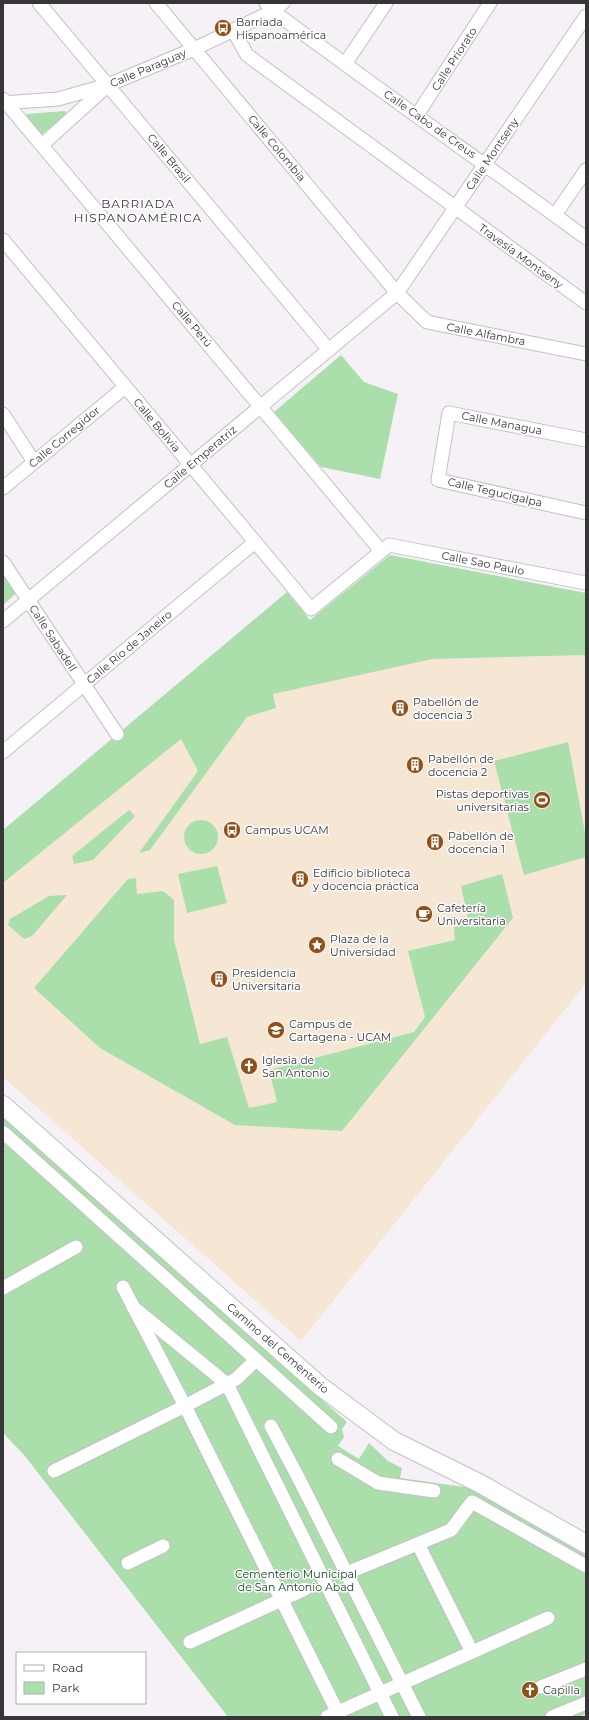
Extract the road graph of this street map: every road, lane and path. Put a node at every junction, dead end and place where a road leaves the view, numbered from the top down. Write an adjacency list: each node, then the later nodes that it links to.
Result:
1 (39, 3): 10 (street, Calle Brasil)
2 (156, 3): 8 (street, Calle Colombia)
3 (386, 3): 9 (street)
4 (490, 3): 12 (street, Calle Priorato)
5 (274, 6): 7 (street, Calle Paraguay); 9 (street, Calle Cabo de Creus)
6 (586, 16): 14 (street, Calle Montseny)
7 (233, 30): 8 (street, Calle Paraguay); 16 (street, Travesía Montseny)
8 (194, 49): 10 (street, Calle Paraguay); 20 (street, Calle Colombia)
9 (345, 64): 12 (street, Calle Cabo de Creus)
10 (108, 86): 11 (street, Calle Paraguay); 13 (street); 22 (street, Calle Brasil)
11 (4, 103): 13 (street, Calle Perú)
12 (417, 115): 14 (street, Calle Cabo de Creus)
13 (42, 145): 25 (street, Calle Perú)
14 (485, 164): 16 (street, Calle Montseny); 17 (street, Calle Cabo de Creus)
15 (586, 170): 17 (street)
16 (455, 208): 20 (street, Calle Montseny); 21 (street, Travesía Montseny)
17 (555, 215): 18 (street, Calle Cabo de Creus)
18 (586, 238)
19 (3, 240): 24 (street, Calle Bolivia)
20 (397, 293): 22 (street, Calle Emperatriz); 23 (street, Calle Alfambra)
21 (586, 303)
22 (329, 350): 25 (street, Calle Emperatriz)
23 (586, 354)
24 (125, 387): 29 (street, Calle Corregidor); 30 (street, Calle Bolivia)
25 (261, 406): 30 (street, Calle Emperatriz); 34 (street, Calle Perú)
26 (3, 414): 29 (street)
27 (586, 440): 28 (street, Calle Managua)
28 (444, 444): 32 (street, Calle Tegucigalpa)
29 (34, 462): 31 (street, Calle Corregidor)
30 (191, 465): 33 (street, Calle Bolivia); 37 (street, Calle Emperatriz)
31 (3, 488)
32 (586, 513)
33 (255, 542): 34 (street, Calle Bolivia); 39 (street, Calle Río de Janeiro)
34 (381, 551): 36 (street, Calle Sao Paulo)
35 (3, 562): 37 (street, Calle Sabadell)
36 (586, 583)
37 (28, 600): 38 (street, Calle Emperatriz); 39 (street, Calle Sabadell)
38 (3, 621)
39 (83, 685): 40 (street, Calle Sabadell); 41 (street, Calle Río de Janeiro)
40 (117, 734)
41 (3, 752)
42 (3, 1105): 57 (main road, Camino del Cementerio)
43 (4, 1133): 48 (street)
44 (76, 1247): 46 (street)
45 (123, 1287): 47 (street)
46 (3, 1288)
47 (133, 1307): 49 (street); 50 (street)
48 (256, 1360): 49 (street); 52 (street)
49 (227, 1384): 50 (street); 70 (street)
50 (185, 1406): 54 (street); 63 (street)
51 (271, 1426): 61 (street)
52 (331, 1427)
53 (338, 1459): 55 (street)
54 (54, 1471)
55 (434, 1491)
56 (418, 1544): 60 (street); 61 (street); 66 (street)
57 (586, 1544)
58 (163, 1546): 59 (street)
59 (128, 1564)
60 (586, 1566)
61 (347, 1573): 68 (street)
62 (305, 1589): 63 (street)
63 (281, 1600): 65 (street); 72 (street)
64 (548, 1618): 66 (street)
65 (190, 1642)
66 (472, 1652): 68 (street)
67 (586, 1669): 69 (street)
68 (402, 1682): 70 (street); 74 (street)
69 (541, 1687)
70 (380, 1693): 72 (street); 73 (street)
71 (586, 1703): 75 (street)
72 (335, 1715)
73 (392, 1717)
74 (419, 1717)
75 (552, 1717)

